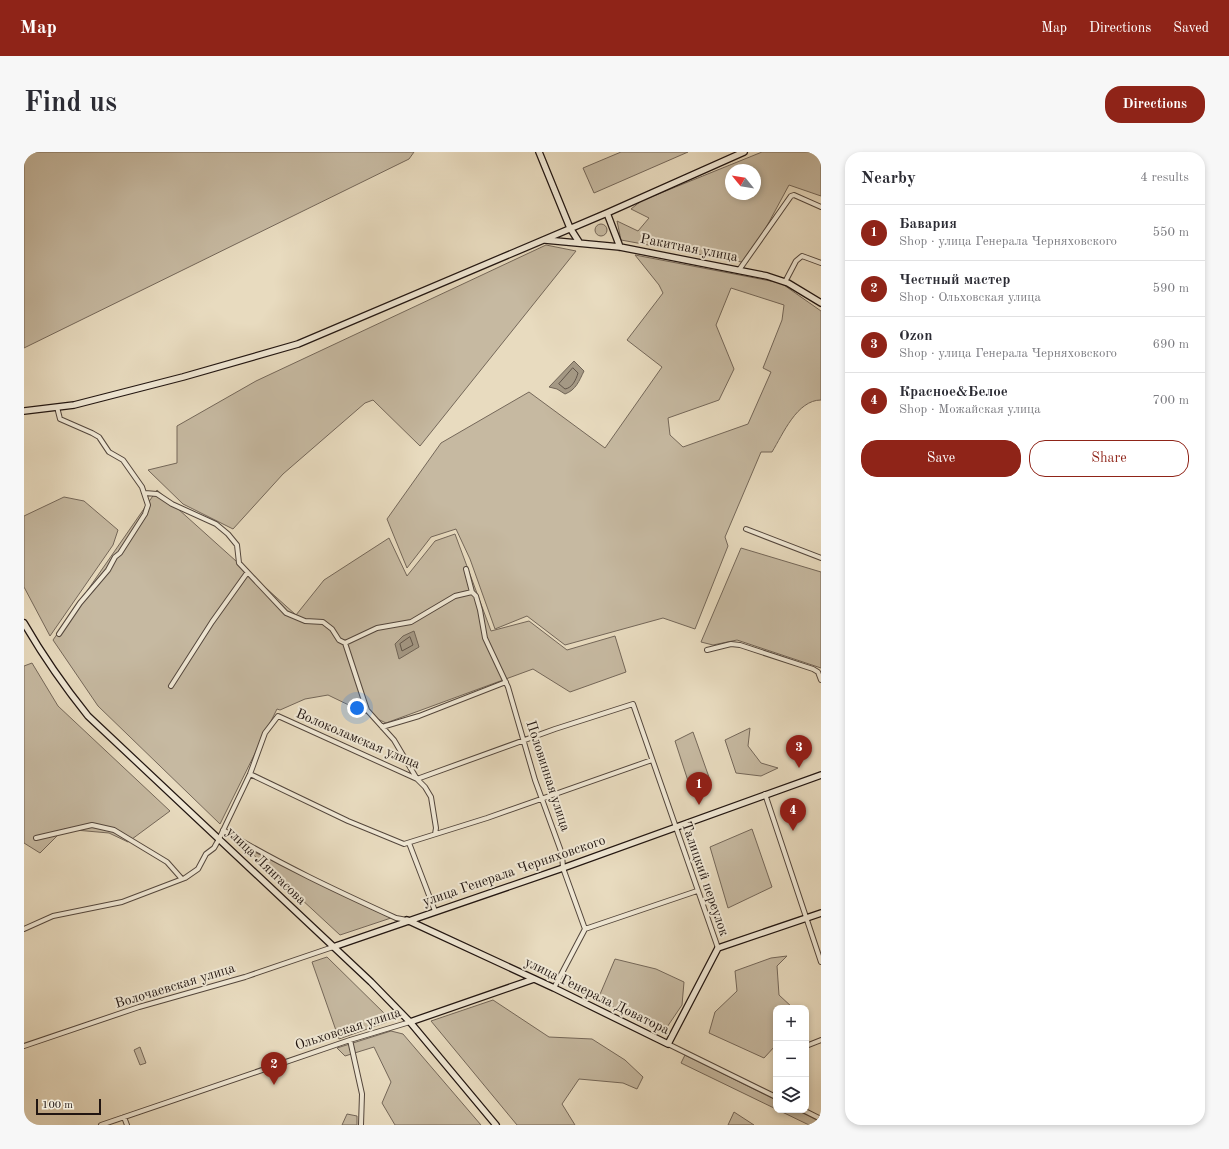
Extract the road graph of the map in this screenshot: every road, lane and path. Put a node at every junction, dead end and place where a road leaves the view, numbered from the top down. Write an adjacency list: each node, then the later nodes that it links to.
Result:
1 (539, 152): 5 (street)
2 (744, 152): 4 (street)
3 (821, 207): 10 (street)
4 (607, 213): 5 (street); 8 (street)
5 (570, 228): 6 (street); 7 (street)
6 (545, 240): 7 (street, Ракитная улица); 13 (street)
7 (579, 242): 8 (street, Ракитная улица)
8 (620, 247): 10 (street, Ракитная улица)
9 (821, 263): 11 (street)
10 (739, 270): 11 (street, Ракитная улица)
11 (785, 282): 12 (street, Ракитная улица)
12 (821, 303)
13 (57, 407): 14 (street); 15 (street)
14 (24, 411)
15 (145, 493): 19 (street); 22 (street)
16 (746, 529): 17 (street)
17 (821, 558)
18 (466, 569): 20 (street, Половинная улица)
19 (247, 573): 23 (street); 27 (street)
20 (472, 592): 23 (street); 26 (street, Половинная улица)
21 (24, 622): 41 (street, улица Лянгасова)
22 (59, 634)
23 (345, 643): 29 (street)
24 (707, 650): 25 (street)
25 (821, 677)
26 (506, 682): 29 (street); 30 (street, Половинная улица)
27 (172, 686)
28 (633, 704): 30 (street, Волоколамская улица); 31 (street, Талицкий переулок)
29 (382, 727): 34 (street)
30 (524, 741): 34 (street, Волоколамская улица); 36 (street, Половинная улица)
31 (652, 760): 36 (street); 37 (street, Талицкий переулок)
32 (250, 774): 34 (street, Волоколамская улица); 38 (street); 42 (street)
33 (821, 775): 35 (street, улица Генерала Черняховского)
34 (417, 779): 39 (street)
35 (765, 794): 37 (street, улица Генерала Черняховского); 48 (street)
36 (543, 799): 39 (street); 43 (street, Половинная улица)
37 (676, 827): 43 (street, улица Генерала Черняховского); 45 (street, Талицкий переулок)
38 (223, 830): 41 (street); 49 (street)
39 (435, 834): 42 (street)
40 (36, 838): 44 (street)
41 (219, 839): 44 (street); 52 (street, улица Лянгасова)
42 (409, 843): 46 (street)
43 (563, 868): 46 (street, улица Генерала Черняховского); 51 (street, Половинная улица)
44 (182, 879): 50 (street)
45 (697, 891): 51 (street); 53 (street, Талицкий переулок)
46 (435, 911): 49 (street, улица Генерала Черняховского)
47 (821, 913): 48 (street)
48 (806, 918): 53 (street); 54 (street)
49 (407, 920): 52 (street, улица Генерала Черняховского); 55 (street, улица Генерала Доватора)
50 (24, 929)
51 (584, 929): 56 (street)
52 (333, 947): 57 (street, улица Лянгасова); 62 (street, Волочаевская улица)
53 (718, 948): 60 (street)
54 (821, 962)
55 (534, 979): 56 (street, улица Генерала Доватора); 57 (street, Ольховская улица)
56 (554, 988): 60 (street, улица Генерала Доватора)
57 (410, 1022): 58 (street, Ольховская улица); 70 (street, улица Лянгасова)
58 (350, 1040): 65 (street, Ольховская улица); 69 (street)
59 (821, 1040): 61 (street)
60 (668, 1044): 63 (street, улица Генерала Доватора)
61 (809, 1045)
62 (24, 1046)
63 (773, 1096)
64 (809, 1113): 66 (street)
65 (124, 1117): 67 (street, Ольховская улица); 68 (street)
66 (821, 1119)
67 (101, 1125)
68 (127, 1125)
69 (361, 1125)
70 (496, 1125)

